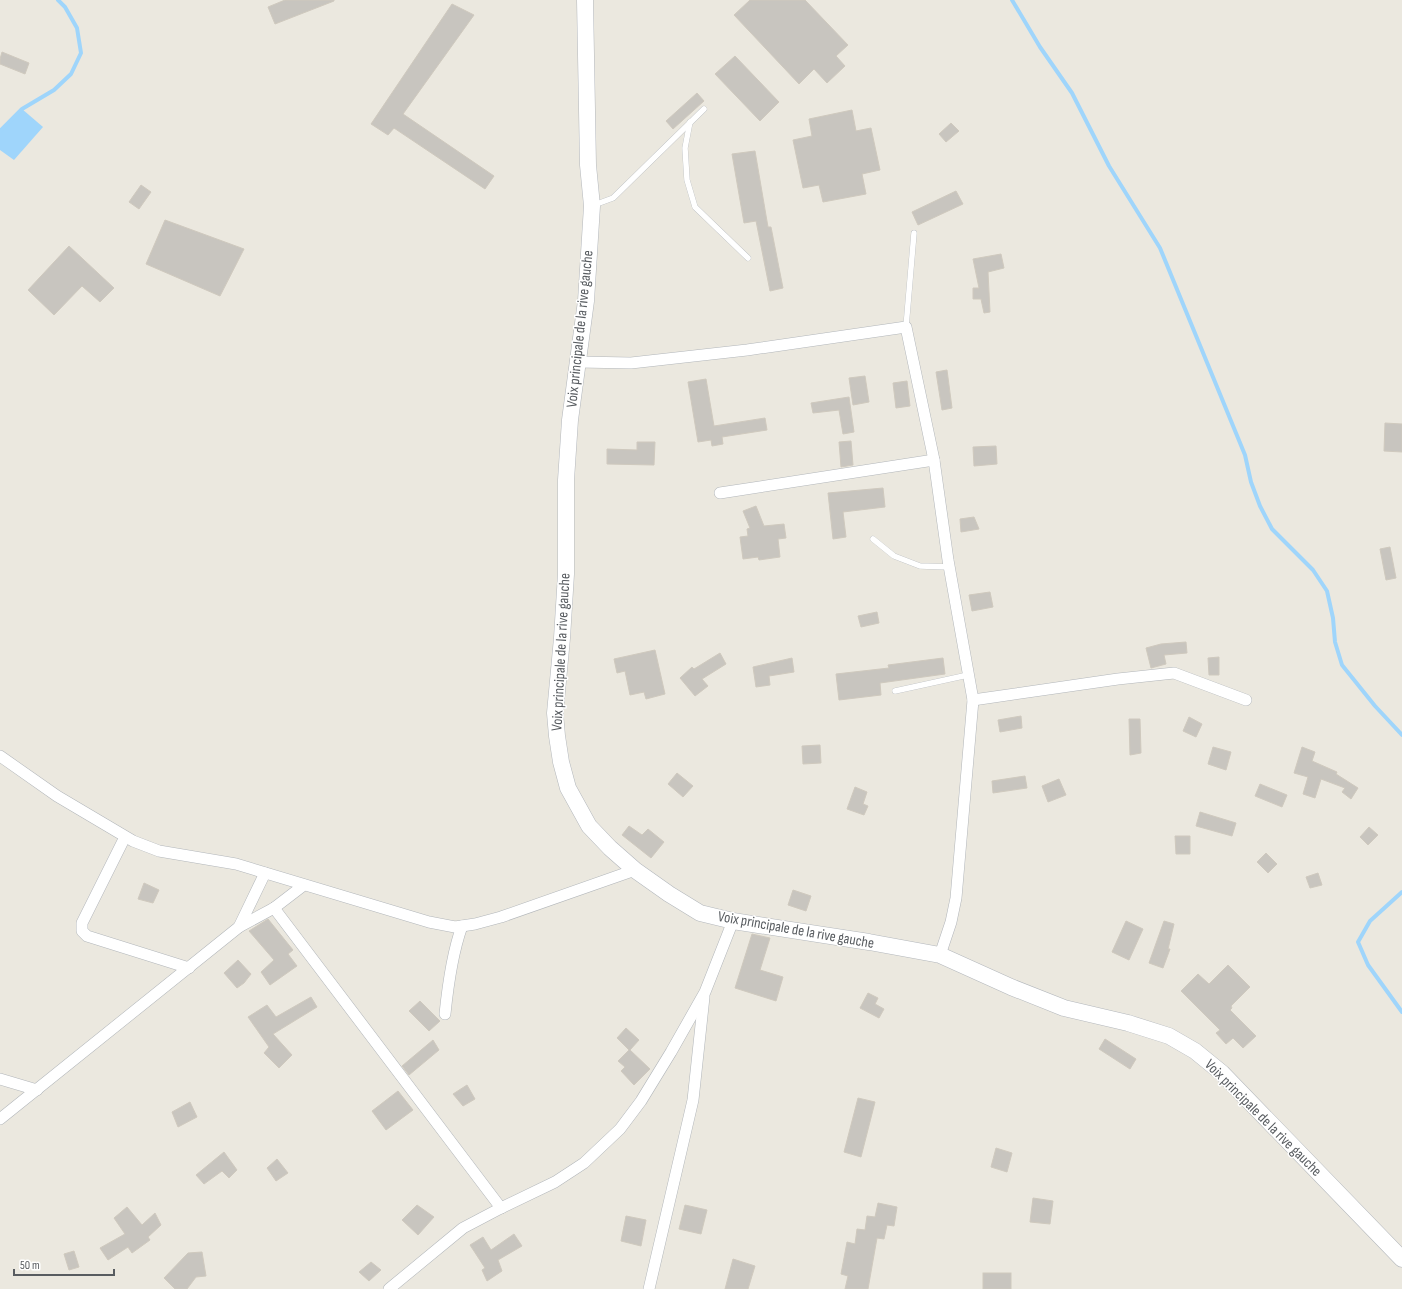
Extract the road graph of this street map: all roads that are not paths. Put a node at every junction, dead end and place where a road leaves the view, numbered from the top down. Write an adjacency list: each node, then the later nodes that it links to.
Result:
1 (584, 0): 4 (street, Voix principale de la rive gauche)
2 (704, 109): 3 (lane)
3 (690, 122): 4 (lane); 6 (lane)
4 (592, 206): 8 (street, Voix principale de la rive gauche)
5 (914, 233): 7 (lane)
6 (748, 258)
7 (906, 327): 8 (street); 9 (street)
8 (578, 362): 19 (street, Voix principale de la rive gauche)
9 (934, 460): 10 (street); 12 (street)
10 (720, 493)
11 (873, 538): 12 (lane)
12 (950, 567): 13 (street)
13 (968, 675): 14 (lane); 15 (street)
14 (895, 691)
15 (973, 700): 16 (street); 26 (street)
16 (1246, 700)
17 (0, 756): 18 (street)
18 (125, 837): 20 (street); 27 (street)
19 (635, 870): 23 (street, Voix principale de la rive gauche); 24 (street)
20 (265, 873): 21 (street); 25 (street)
21 (304, 885): 22 (street); 24 (street)
22 (274, 908): 25 (street); 33 (street)
23 (733, 921): 26 (street, Voix principale de la rive gauche); 28 (street)
24 (462, 926): 29 (street)
25 (239, 927): 27 (street)
26 (940, 955): 34 (street, Voix principale de la rive gauche)
27 (189, 968): 31 (street)
28 (705, 992): 33 (street); 36 (street)
29 (445, 1014)
30 (0, 1079): 31 (street)
31 (37, 1090): 32 (street)
32 (0, 1119)
33 (501, 1208): 35 (street)
34 (1402, 1259)
35 (389, 1289)
36 (649, 1289)

